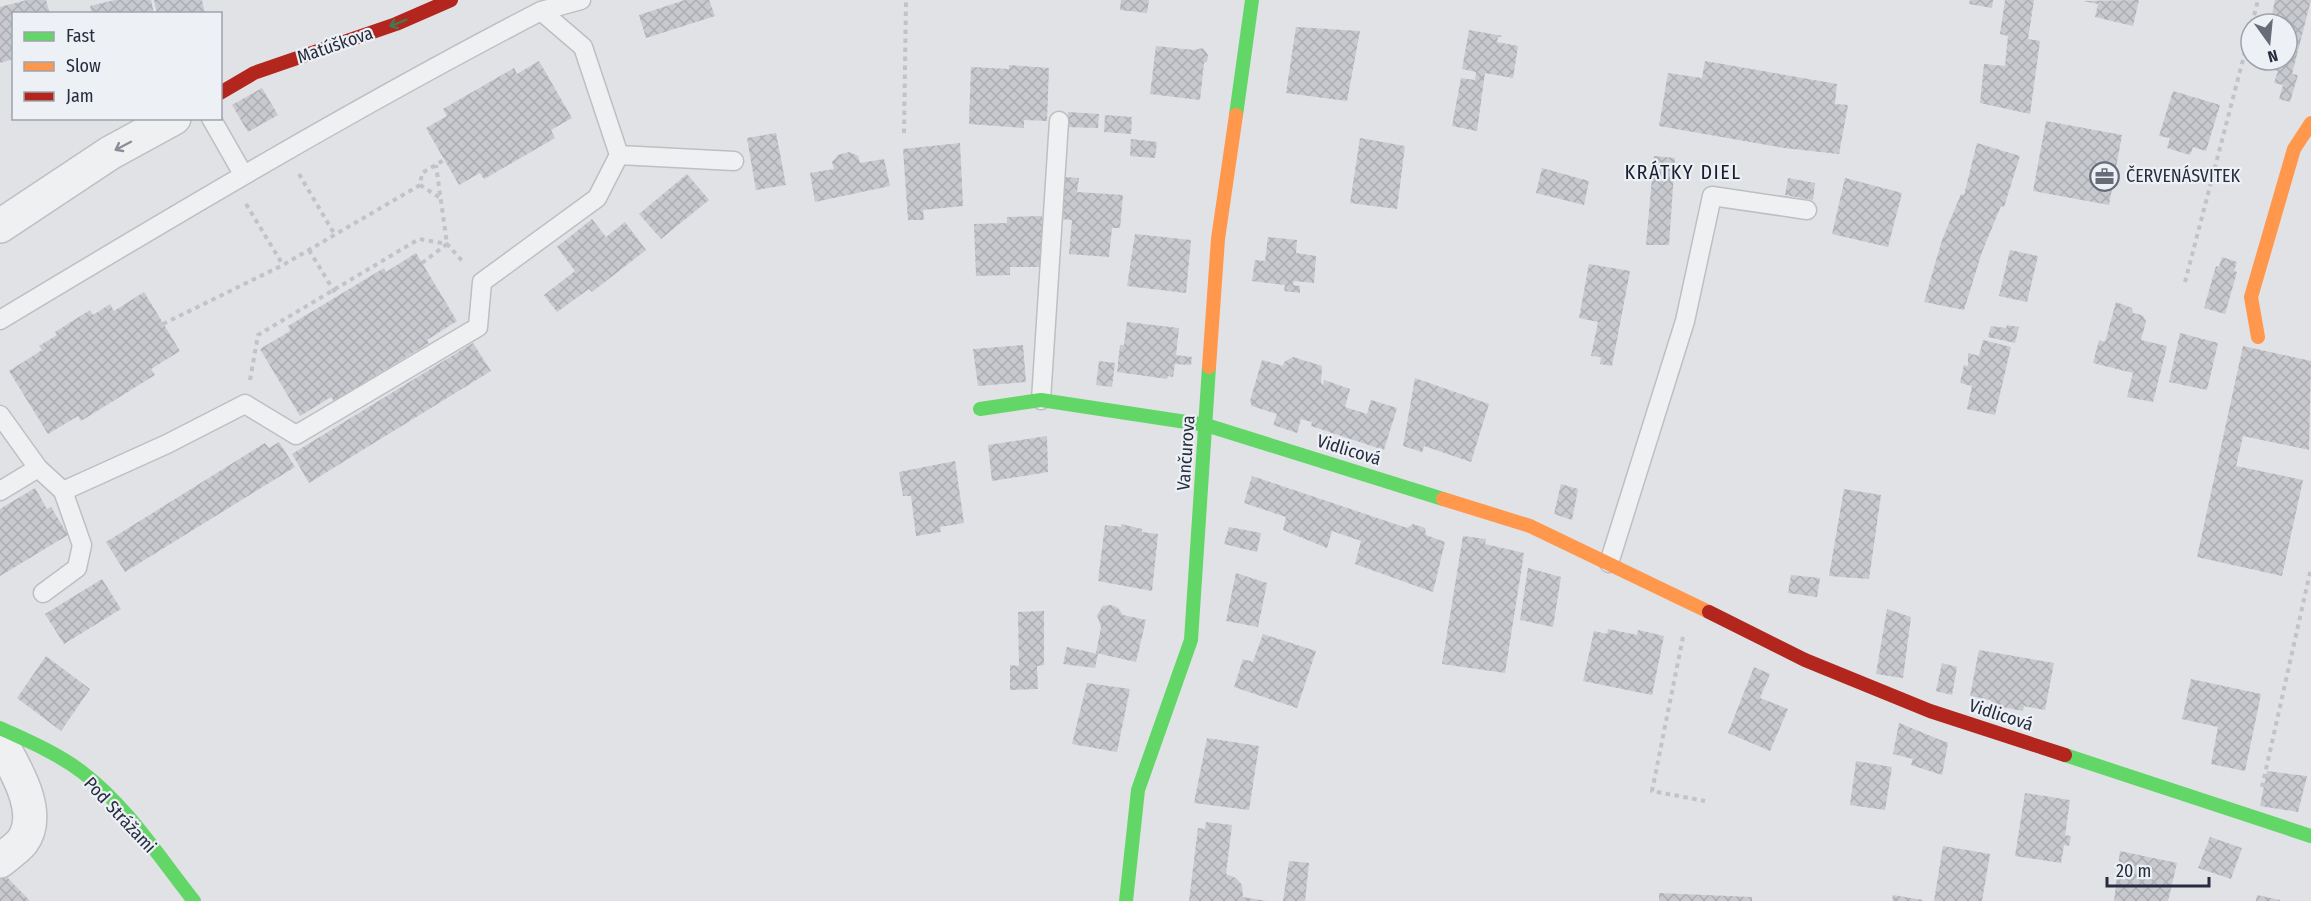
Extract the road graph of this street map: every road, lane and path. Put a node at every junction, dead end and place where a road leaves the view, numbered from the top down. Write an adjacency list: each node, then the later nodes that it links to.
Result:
1 (451, 0): 7 (street, Matúškova, one-way to 7)
2 (581, 0): 5 (lane)
3 (906, 0): 12 (path)
4 (1252, 0): 39 (street, Vančurova)
5 (541, 11): 13 (lane); 14 (lane)
6 (2240, 72): 29 (path)
7 (222, 92)
8 (170, 120): 22 (street, one-way to 22)
9 (212, 120): 18 (lane)
10 (1059, 121): 35 (lane)
11 (2311, 123): 34 (street)
12 (904, 133)
13 (286, 150): 18 (lane); 23 (path)
14 (618, 155): 16 (lane); 28 (lane)
15 (444, 160): 17 (path)
16 (734, 161)
17 (436, 165): 19 (path); 20 (path)
18 (238, 178): 27 (path); 32 (lane)
19 (420, 185): 20 (path); 23 (path)
20 (443, 200): 24 (path)
21 (1806, 210): 43 (lane)
22 (0, 226)
23 (335, 235): 25 (path)
24 (447, 244): 26 (path); 28 (path); 30 (path)
25 (309, 250): 27 (path); 30 (path)
26 (422, 263)
27 (283, 265): 33 (path)
28 (482, 282): 36 (lane)
29 (2185, 282)
30 (333, 289): 31 (path); 36 (path)
31 (337, 297)
32 (0, 320)
33 (163, 324)
34 (2258, 337)
35 (1041, 400): 37 (street, Vidlicová); 39 (street, Vidlicová)
36 (245, 404): 42 (lane)
37 (980, 409)
38 (0, 415): 40 (lane)
39 (1206, 425): 43 (street, Vidlicová); 54 (street, Vančurova)
40 (38, 468): 41 (lane); 42 (lane)
41 (0, 491)
42 (63, 491): 45 (lane)
43 (1609, 563): 46 (street, Vidlicová)
44 (2311, 568): 50 (path)
45 (43, 593)
46 (1689, 603): 49 (path); 50 (street, Vidlicová)
47 (0, 728): 53 (street, Pod Strážami)
48 (0, 741): 52 (street)
49 (1705, 801)
50 (2255, 818): 51 (street, Vidlicová)
51 (2311, 836)
52 (0, 861)
53 (194, 901)
54 (1126, 901)

